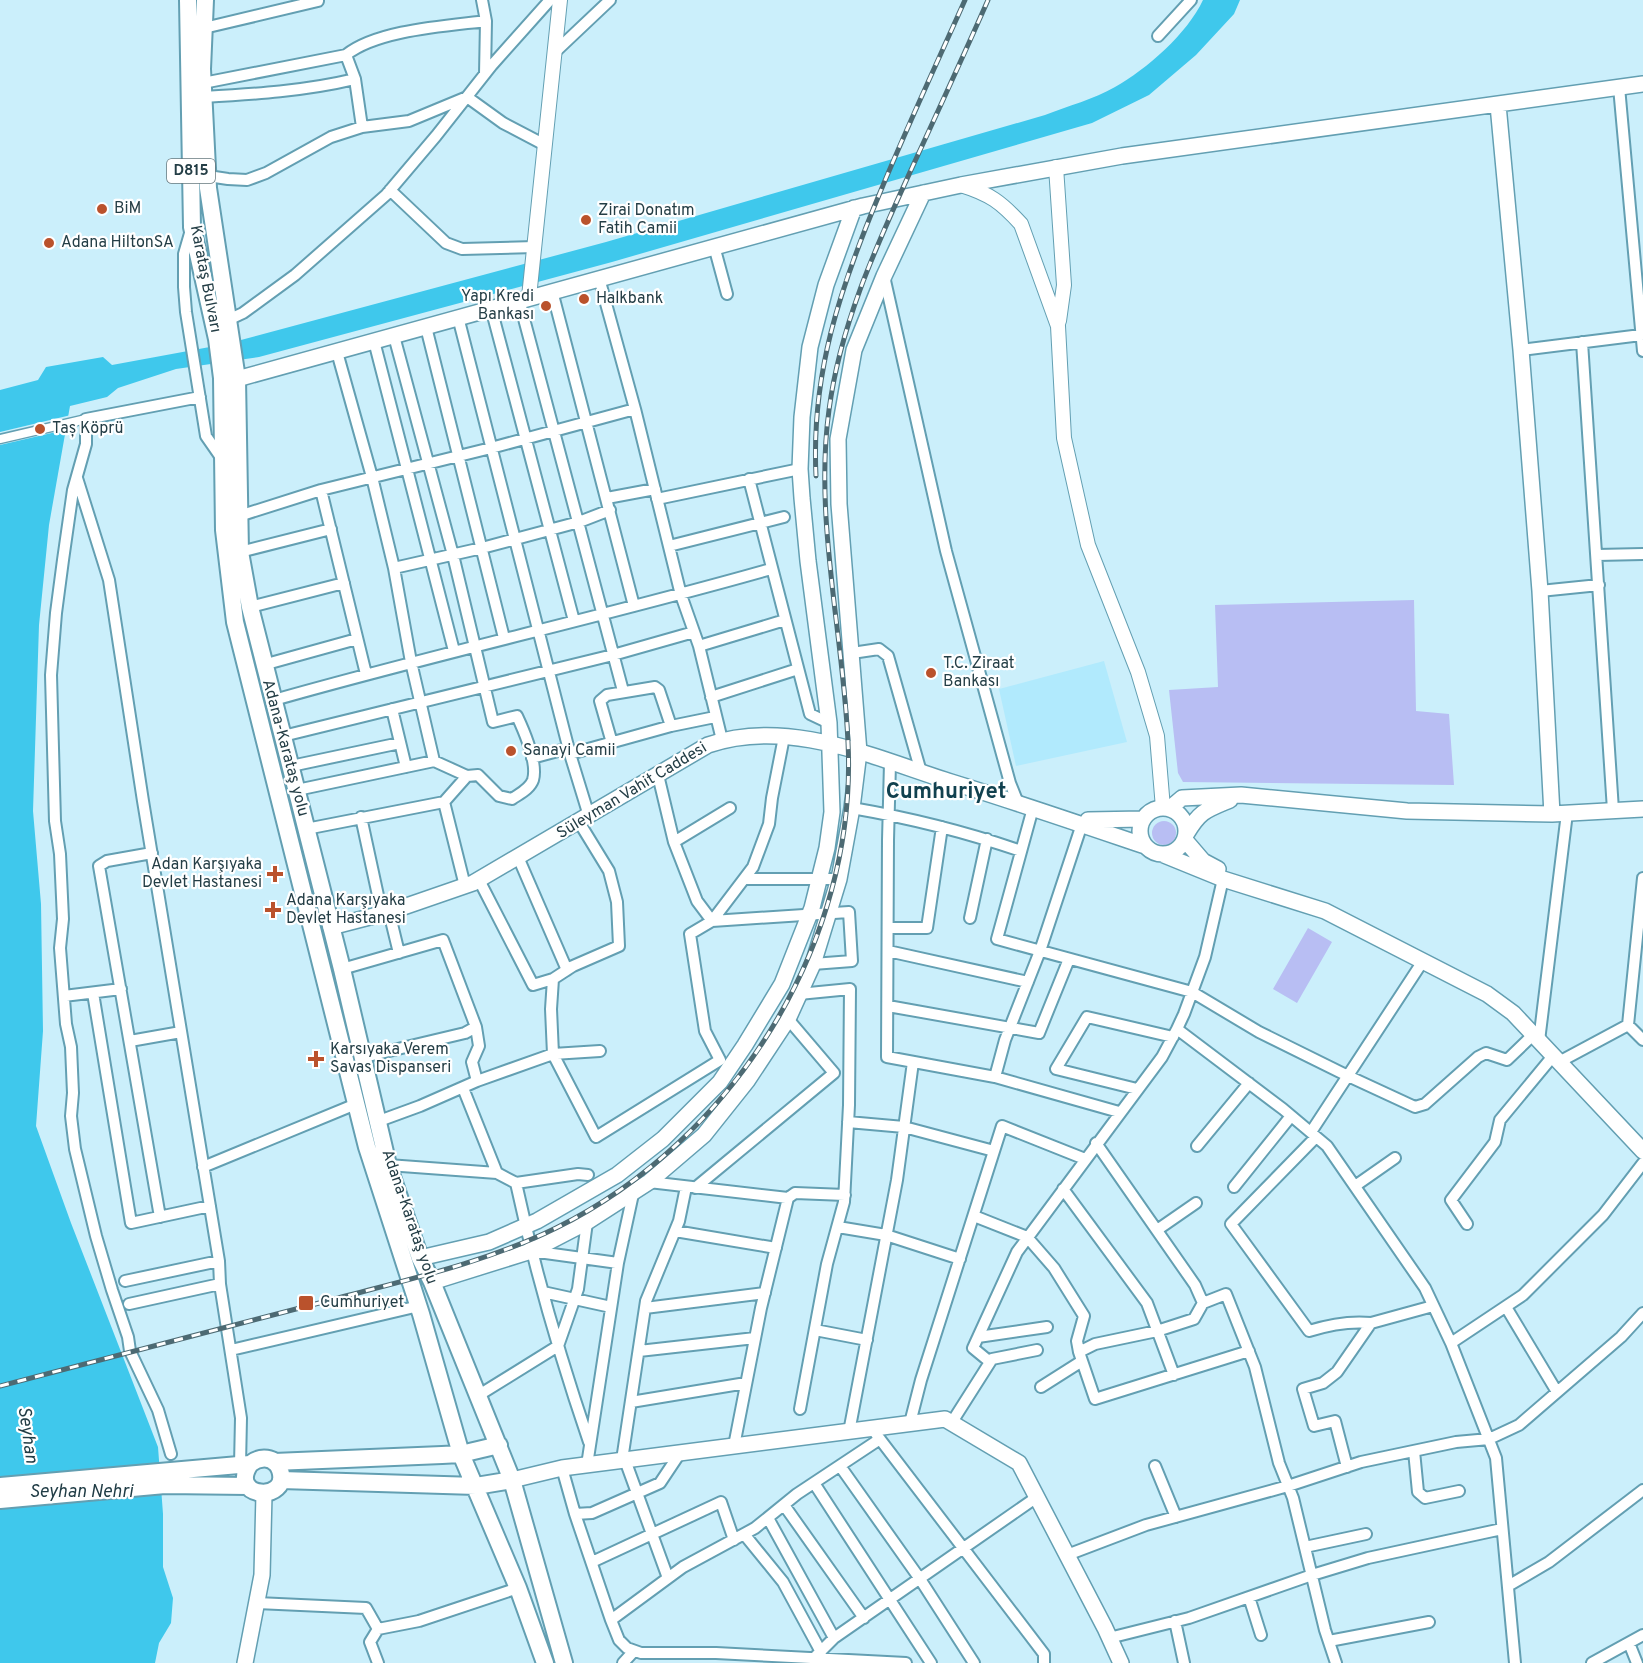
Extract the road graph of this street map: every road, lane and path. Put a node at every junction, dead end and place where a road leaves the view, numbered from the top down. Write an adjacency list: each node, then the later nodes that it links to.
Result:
1 (188, 0): 29 (main road, Karataş Bulvarı / D815)
2 (205, 0): 10 (main road, Karataş Bulvarı / D815)
3 (482, 0): 9 (street)
4 (550, 0): 14 (street)
5 (560, 0): 12 (street)
6 (610, 0): 12 (street)
7 (1191, 0): 11 (street)
8 (318, 1): 10 (street)
9 (486, 21): 13 (street); 14 (street)
10 (204, 28): 18 (main road, Karataş Bulvarı / D815)
11 (1158, 36)
12 (555, 52): 22 (street)
13 (346, 55): 15 (street); 18 (street)
14 (485, 74): 19 (street)
15 (355, 80): 18 (street); 21 (street)
16 (1643, 84): 17 (main road)
17 (1619, 87): 20 (main road); 41 (street)
18 (203, 90): 24 (main road, Karataş Bulvarı / D815)
19 (467, 97): 21 (street); 22 (street); 26 (street)
20 (1498, 105): 23 (main road); 46 (main road)
21 (362, 127): 24 (street)
22 (545, 145): 31 (street)
23 (1056, 167): 25 (main road); 39 (street)
24 (208, 176): 42 (main road, Karataş Bulvarı / D815)
25 (961, 185): 27 (main road); 39 (street)
26 (390, 190): 31 (street); 42 (street)
27 (922, 193): 28 (main road); 32 (main road)
28 (854, 208): 30 (main road); 62 (main road)
29 (192, 227): 42 (main road, Karataş Bulvarı / D815); 50 (street)
30 (714, 246): 33 (main road); 35 (street)
31 (535, 249): 36 (street)
32 (884, 276): 102 (main road); 137 (street)
33 (599, 278): 34 (main road); 51 (street)
34 (552, 291): 36 (main road); 53 (street)
35 (727, 294)
36 (526, 296): 37 (main road); 54 (street)
37 (491, 308): 38 (main road); 56 (street)
38 (458, 317): 40 (main road); 57 (street)
39 (1058, 326): 140 (street)
40 (426, 327): 43 (main road); 58 (street)
41 (1642, 330): 45 (street); 47 (street)
42 (225, 332): 49 (main road, Karataş Bulvarı / D815)
43 (394, 336): 44 (main road); 60 (street)
44 (374, 341): 48 (main road); 61 (street)
45 (1582, 342): 46 (street); 82 (street)
46 (1521, 350): 88 (main road)
47 (1643, 351)
48 (337, 352): 49 (main road); 64 (street)
49 (231, 376): 59 (main road, Adana-Karataş yolu / D815); 70 (main road, Adana-Karataş yolu / D815)
50 (200, 397): 52 (street); 59 (street)
51 (635, 409): 53 (street); 67 (street)
52 (82, 419): 55 (street); 63 (street)
53 (585, 422): 54 (street); 68 (street)
54 (555, 430): 56 (street); 72 (street)
55 (0, 439)
56 (524, 439): 57 (street); 75 (street)
57 (491, 448): 58 (street); 76 (street)
58 (458, 456): 60 (street); 78 (street)
59 (224, 462): 213 (main road, Adana-Karataş yolu / D815)
60 (429, 463): 61 (street); 81 (street)
61 (407, 468): 64 (street); 83 (street)
62 (800, 469): 65 (street); 116 (main road)
63 (77, 477): 157 (street); 191 (street)
64 (372, 477): 66 (street); 84 (street)
65 (749, 479): 67 (street); 73 (street)
66 (321, 490): 70 (street); 74 (street)
67 (656, 494): 68 (street); 77 (street)
68 (606, 498): 69 (street)
69 (610, 510): 72 (street); 90 (street)
70 (239, 516): 79 (main road, Adana-Karataş yolu / D815)
71 (784, 517): 73 (street)
72 (579, 522): 75 (street); 92 (street)
73 (760, 524): 77 (street); 85 (street)
74 (331, 529): 79 (street); 86 (street)
75 (548, 529): 76 (street); 94 (street)
76 (516, 538): 78 (street); 95 (street)
77 (669, 546): 89 (street)
78 (482, 548): 81 (street); 97 (street)
79 (240, 552): 91 (main road, Adana-Karataş yolu / D815)
80 (1643, 554): 82 (street)
81 (453, 555): 83 (street); 99 (street)
82 (1597, 555): 87 (street)
83 (432, 560): 84 (street); 101 (street)
84 (394, 568): 104 (street)
85 (771, 569): 89 (street); 93 (street)
86 (344, 583): 91 (street); 98 (street)
87 (1599, 585): 88 (street); 143 (street)
88 (1540, 591): 144 (main road)
89 (681, 595): 90 (street); 96 (street)
90 (634, 606): 92 (street)
91 (250, 607): 105 (main road, Adana-Karataş yolu / D815)
92 (603, 614): 94 (street); 103 (street)
93 (784, 620): 100 (street); 107 (street)
94 (574, 621): 95 (street)
95 (539, 629): 97 (street); 106 (street)
96 (694, 632): 100 (street); 103 (street)
97 (504, 638): 99 (street)
98 (357, 639): 105 (street); 108 (street)
99 (476, 645): 101 (street); 109 (street)
100 (699, 646): 111 (street)
101 (454, 651): 104 (street)
102 (852, 653): 125 (main road); 131 (street)
103 (613, 655): 106 (street); 110 (street)
104 (411, 662): 108 (street); 113 (street)
105 (263, 665): 112 (main road, Adana-Karataş yolu / D815)
106 (549, 669): 109 (street); 124 (street)
107 (798, 669): 111 (street); 116 (street)
108 (366, 674): 112 (street)
109 (484, 686): 113 (street); 126 (street)
110 (623, 691): 117 (street); 121 (street)
111 (711, 697): 115 (street)
112 (274, 700): 118 (main road, Adana-Karataş yolu / D815)
113 (420, 702): 114 (street); 127 (street)
114 (392, 709): 118 (street); 122 (street)
115 (715, 717): 117 (street); 120 (street)
116 (829, 723): 123 (main road)
117 (671, 726): 121 (street)
118 (283, 736): 129 (main road, Adana-Karataş yolu / D815)
119 (784, 737): 120 (main road, Süleyman Vahit Caddesi); 123 (main road, Süleyman Vahit Caddesi); 162 (street)
120 (722, 740): 132 (main road, Süleyman Vahit Caddesi)
121 (612, 742): 124 (street)
122 (400, 743): 129 (street); 130 (street)
123 (831, 744): 125 (main road, Süleyman Vahit Caddesi); 160 (main road)
124 (569, 751): 126 (street); 147 (street)
125 (859, 752): 128 (main road, Süleyman Vahit Caddesi); 139 (main road)
126 (532, 758): 133 (street)
127 (434, 761): 130 (street); 133 (street)
128 (890, 762): 131 (main road, Süleyman Vahit Caddesi); 145 (street)
129 (291, 766): 134 (main road, Adana-Karataş yolu / D815)
130 (406, 767): 134 (street)
131 (921, 772): 137 (main road, Süleyman Vahit Caddesi)
132 (658, 775): 147 (main road, Süleyman Vahit Caddesi); 154 (street)
133 (467, 776): 136 (street)
134 (297, 790): 151 (main road, Adana-Karataş yolu / D815)
135 (1241, 795): 140 (main road); 144 (main road); 152 (main road)
136 (444, 802): 146 (street); 167 (street)
137 (1018, 803): 142 (main road, Süleyman Vahit Caddesi)
138 (730, 808): 154 (street)
139 (852, 808): 145 (street); 163 (main road)
140 (1166, 808): 148 (main road); 152 (main road)
141 (1643, 809): 143 (main road)
142 (1040, 810): 148 (main road); 149 (main road); 156 (street)
143 (1613, 810): 144 (main road)
144 (1559, 813): 199 (street)
145 (888, 814): 150 (street); 175 (street)
146 (361, 817): 151 (street); 170 (street)
147 (584, 819): 159 (main road, Süleyman Vahit Caddesi); 184 (street)
148 (1143, 819): 155 (main road)
149 (1082, 824): 155 (main road); 177 (street)
150 (942, 827): 153 (street); 175 (street)
151 (306, 829): 174 (main road, Adana-Karataş yolu / D815)
152 (1186, 837): 158 (main road); 168 (main road)
153 (987, 839): 156 (street); 172 (street)
154 (675, 842): 173 (street)
155 (1145, 846): 158 (main road)
156 (1021, 851): 177 (street)
157 (152, 853): 187 (street); 197 (street)
158 (1164, 855): 164 (main road)
159 (518, 857): 165 (main road, Süleyman Vahit Caddesi); 184 (street)
160 (820, 878): 162 (street); 163 (street); 171 (main road)
161 (1643, 878): 166 (street)
162 (744, 879): 173 (street)
163 (839, 879): 169 (main road)
164 (1222, 879): 168 (main road); 188 (street)
165 (479, 880): 167 (main road, Süleyman Vahit Caddesi); 185 (street)
166 (1643, 885): 182 (street)
167 (465, 886): 170 (main road, Süleyman Vahit Caddesi)
168 (1256, 888): 180 (main road)
169 (829, 912): 171 (street); 181 (main road); 181 (street)
170 (386, 913): 174 (main road, Süleyman Vahit Caddesi); 178 (street)
171 (810, 913): 173 (street); 246 (main road)
172 (970, 918)
173 (712, 921): 203 (street)
174 (331, 927): 183 (main road, Adana-Karataş yolu / D815)
175 (888, 928): 176 (street)
176 (888, 951): 186 (street); 192 (street)
177 (1040, 951): 179 (street); 186 (street)
178 (399, 953): 183 (street); 195 (street)
179 (1069, 958): 188 (street); 196 (street)
180 (1423, 961): 199 (main road); 207 (street)
181 (813, 964): 190 (main road)
182 (1639, 964): 194 (street)
183 (342, 969): 204 (main road, Adana-Karataş yolu / D815)
184 (567, 970): 185 (street)
185 (553, 979): 203 (street)
186 (1028, 982): 196 (street)
187 (121, 989): 189 (street); 201 (street)
188 (1192, 992): 198 (street); 207 (street)
189 (93, 993): 191 (street); 243 (street)
190 (799, 994): 193 (main road); 217 (street)
191 (64, 996): 305 (street)
192 (888, 1006): 196 (street); 206 (street)
193 (788, 1019): 231 (main road); 235 (street)
194 (1628, 1024): 200 (street); 205 (street)
195 (476, 1027): 204 (street); 209 (street)
196 (1010, 1027): 208 (street)
197 (181, 1032): 201 (street); 228 (street)
198 (1175, 1033): 210 (street); 212 (street); 212 (street)
199 (1536, 1038): 205 (main road); 207 (street)
200 (1643, 1040)
201 (130, 1041): 243 (street)
202 (600, 1051): 203 (street)
203 (554, 1054): 209 (street)
204 (363, 1057): 216 (main road, Adana-Karataş yolu / D815)
205 (1556, 1059): 223 (main road); 245 (street)
206 (913, 1062): 208 (street); 218 (street)
207 (1348, 1076): 219 (street)
208 (995, 1077): 214 (street)
209 (477, 1081): 211 (street)
210 (1249, 1083): 215 (street); 221 (street)
211 (463, 1088): 216 (street); 229 (street)
212 (1137, 1089): 214 (street)
213 (356, 1104): 228 (street); 267 (main road, Adana-Karataş yolu / D815)
214 (1119, 1113): 220 (street)
215 (1291, 1116): 219 (street); 234 (street)
216 (379, 1121): 227 (main road, Adana-Karataş yolu / D815)
217 (848, 1122): 218 (street); 238 (street)
218 (904, 1127): 222 (street); 250 (street)
219 (1314, 1135): 233 (street); 273 (street)
220 (1096, 1143): 225 (street); 248 (street)
221 (1197, 1146)
222 (994, 1151): 225 (street); 242 (street)
223 (1643, 1151)
224 (1395, 1158): 233 (street)
225 (1085, 1159): 236 (street)
226 (1643, 1163): 269 (street)
227 (388, 1165): 229 (street); 255 (main road, Adana-Karataş yolu / D815)
228 (203, 1167): 241 (street)
229 (497, 1173): 232 (street)
230 (588, 1175): 232 (street)
231 (649, 1182): 235 (street); 237 (main road)
232 (516, 1183): 246 (street)
233 (1355, 1186): 268 (street)
234 (1234, 1187)
235 (690, 1188): 239 (street); 249 (street)
236 (1063, 1189): 251 (street); 276 (street)
237 (633, 1194): 244 (main road); 258 (street)
238 (845, 1195): 239 (street); 247 (street)
239 (788, 1198): 252 (street)
240 (1196, 1203): 248 (street)
241 (210, 1206): 243 (street); 257 (street)
242 (974, 1216): 251 (street); 256 (street)
243 (160, 1217)
244 (587, 1222): 253 (main road); 254 (street)
245 (1467, 1224)
246 (526, 1226): 253 (street); 255 (main road)
247 (838, 1227): 250 (street); 275 (street)
248 (1157, 1230): 265 (street)
249 (675, 1231): 252 (street); 271 (street)
250 (886, 1235): 256 (street); 279 (street)
251 (1027, 1237): 278 (street); 286 (street)
252 (776, 1248): 263 (street)
253 (531, 1251): 254 (street); 260 (main road); 262 (street)
254 (581, 1257): 258 (street); 264 (street)
255 (420, 1258): 260 (main road, Adana-Karataş yolu / D815)
256 (960, 1259): 296 (street)
257 (219, 1261): 259 (street); 261 (street)
258 (618, 1263): 270 (street)
259 (125, 1281)
260 (432, 1282): 292 (main road, Adana-Karataş yolu / D815)
261 (220, 1284): 266 (street); 282 (street)
262 (543, 1292): 264 (street); 281 (street)
263 (765, 1293): 271 (street); 277 (street)
264 (575, 1298): 270 (street); 281 (street)
265 (1203, 1303): 276 (street); 284 (street)
266 (129, 1304)
267 (419, 1306): 282 (street); 306 (main road, Adana-Karataş yolu / D815)
268 (1433, 1306): 273 (street); 280 (street)
269 (1506, 1306): 280 (street); 291 (street)
270 (611, 1307): 301 (street)
271 (645, 1308): 285 (street)
272 (1643, 1314): 291 (street)
273 (1371, 1323): 313 (street)
274 (1047, 1327): 278 (street)
275 (815, 1330): 279 (street); 294 (street)
276 (1157, 1331): 286 (street); 288 (street)
277 (755, 1338): 285 (street); 289 (street)
278 (978, 1338): 287 (street)
279 (867, 1340): 297 (street)
280 (1451, 1343): 299 (street)
281 (558, 1347): 292 (street); 301 (street)
282 (231, 1350): 309 (street)
283 (1037, 1350): 287 (street)
284 (1249, 1351): 288 (street); 321 (street)
285 (639, 1352): 293 (street)
286 (1081, 1356): 288 (street); 290 (street)
287 (990, 1362): 295 (street)
288 (1174, 1376)
289 (746, 1383): 293 (street); 302 (street)
290 (1041, 1387)
291 (1557, 1392): 299 (street)
292 (479, 1395): 300 (main road, Adana-Karataş yolu / D815)
293 (631, 1402): 307 (street)
294 (800, 1409)
295 (952, 1422): 296 (main road); 326 (main road)
296 (910, 1424): 298 (main road)
297 (849, 1432): 298 (main road); 302 (main road)
298 (876, 1434): 311 (street); 337 (street)
299 (1488, 1439): 303 (street); 332 (street)
300 (499, 1445): 306 (main road); 317 (main road, Adana-Karataş yolu / D815)
301 (590, 1445): 310 (street)
302 (734, 1446): 304 (main road)
303 (1414, 1451): 313 (street); 324 (street)
304 (680, 1453): 307 (main road); 325 (street)
305 (171, 1454)
306 (461, 1454): 308 (main road); 320 (main road, Adana-Karataş yolu / D815)
307 (624, 1460): 310 (main road); 325 (street)
308 (274, 1461): 309 (main road); 316 (main road)
309 (245, 1464): 315 (main road); 322 (main road)
310 (586, 1465): 314 (main road)
311 (840, 1466): 318 (street); 342 (street)
312 (1155, 1466): 330 (street)
313 (1347, 1467): 321 (street)
314 (562, 1468): 317 (main road); 329 (street)
315 (164, 1479): 319 (main road); 322 (main road); 327 (main road)
316 (281, 1480): 320 (main road); 322 (main road)
317 (512, 1480): 320 (main road); 365 (main road, Adana-Karataş yolu / D815)
318 (814, 1483): 328 (street); 346 (street)
319 (0, 1486)
320 (476, 1486): 344 (main road, Adana-Karataş yolu / D815)
321 (1288, 1486): 330 (street); 336 (street)
322 (256, 1490): 347 (main road)
323 (1643, 1490): 343 (street)
324 (1459, 1491)
325 (638, 1494): 329 (street); 334 (street)
326 (1037, 1497): 337 (street); 338 (main road)
327 (0, 1500)
328 (784, 1505): 331 (street); 348 (street)
329 (575, 1514): 339 (street)
330 (1176, 1517): 338 (street)
331 (768, 1518): 335 (street); 355 (street)
332 (1502, 1529): 340 (street); 343 (street)
333 (1366, 1533): 336 (street)
334 (653, 1536): 335 (street); 339 (street); 341 (street)
335 (739, 1537): 341 (street); 359 (street)
336 (1305, 1547): 340 (street)
337 (964, 1548): 342 (street); 370 (street)
338 (1067, 1555): 356 (main road)
339 (592, 1562): 349 (street)
340 (1312, 1575): 345 (street); 357 (street)
341 (668, 1578): 349 (street)
342 (920, 1579): 346 (street); 369 (street)
343 (1508, 1586): 374 (street)
344 (518, 1588): 352 (street); 364 (main road, Adana-Karataş yolu / D815)
345 (1249, 1597): 350 (street); 353 (street)
346 (891, 1599): 348 (street); 368 (street)
347 (257, 1603): 352 (street); 362 (main road)
348 (864, 1618): 355 (street)
349 (611, 1620): 360 (street)
350 (1175, 1622): 356 (street); 372 (street)
351 (1429, 1622): 357 (street)
352 (378, 1629): 363 (street)
353 (1261, 1635)
354 (1643, 1635): 358 (street)
355 (834, 1638): 359 (street)
356 (1109, 1638): 371 (main road)
357 (1329, 1641): 373 (street)
358 (1629, 1643): 375 (street); 376 (street)
359 (818, 1655): 360 (street); 361 (street)
360 (639, 1656): 366 (street)
361 (856, 1662): 367 (street)
362 (245, 1663)
363 (378, 1663)
364 (544, 1663)
365 (564, 1663)
366 (623, 1663)
367 (906, 1663)
368 (931, 1663)
369 (974, 1663)
370 (1044, 1663)
371 (1121, 1663)
372 (1184, 1663)
373 (1336, 1663)
374 (1515, 1663)
375 (1592, 1663)
376 (1637, 1663)

